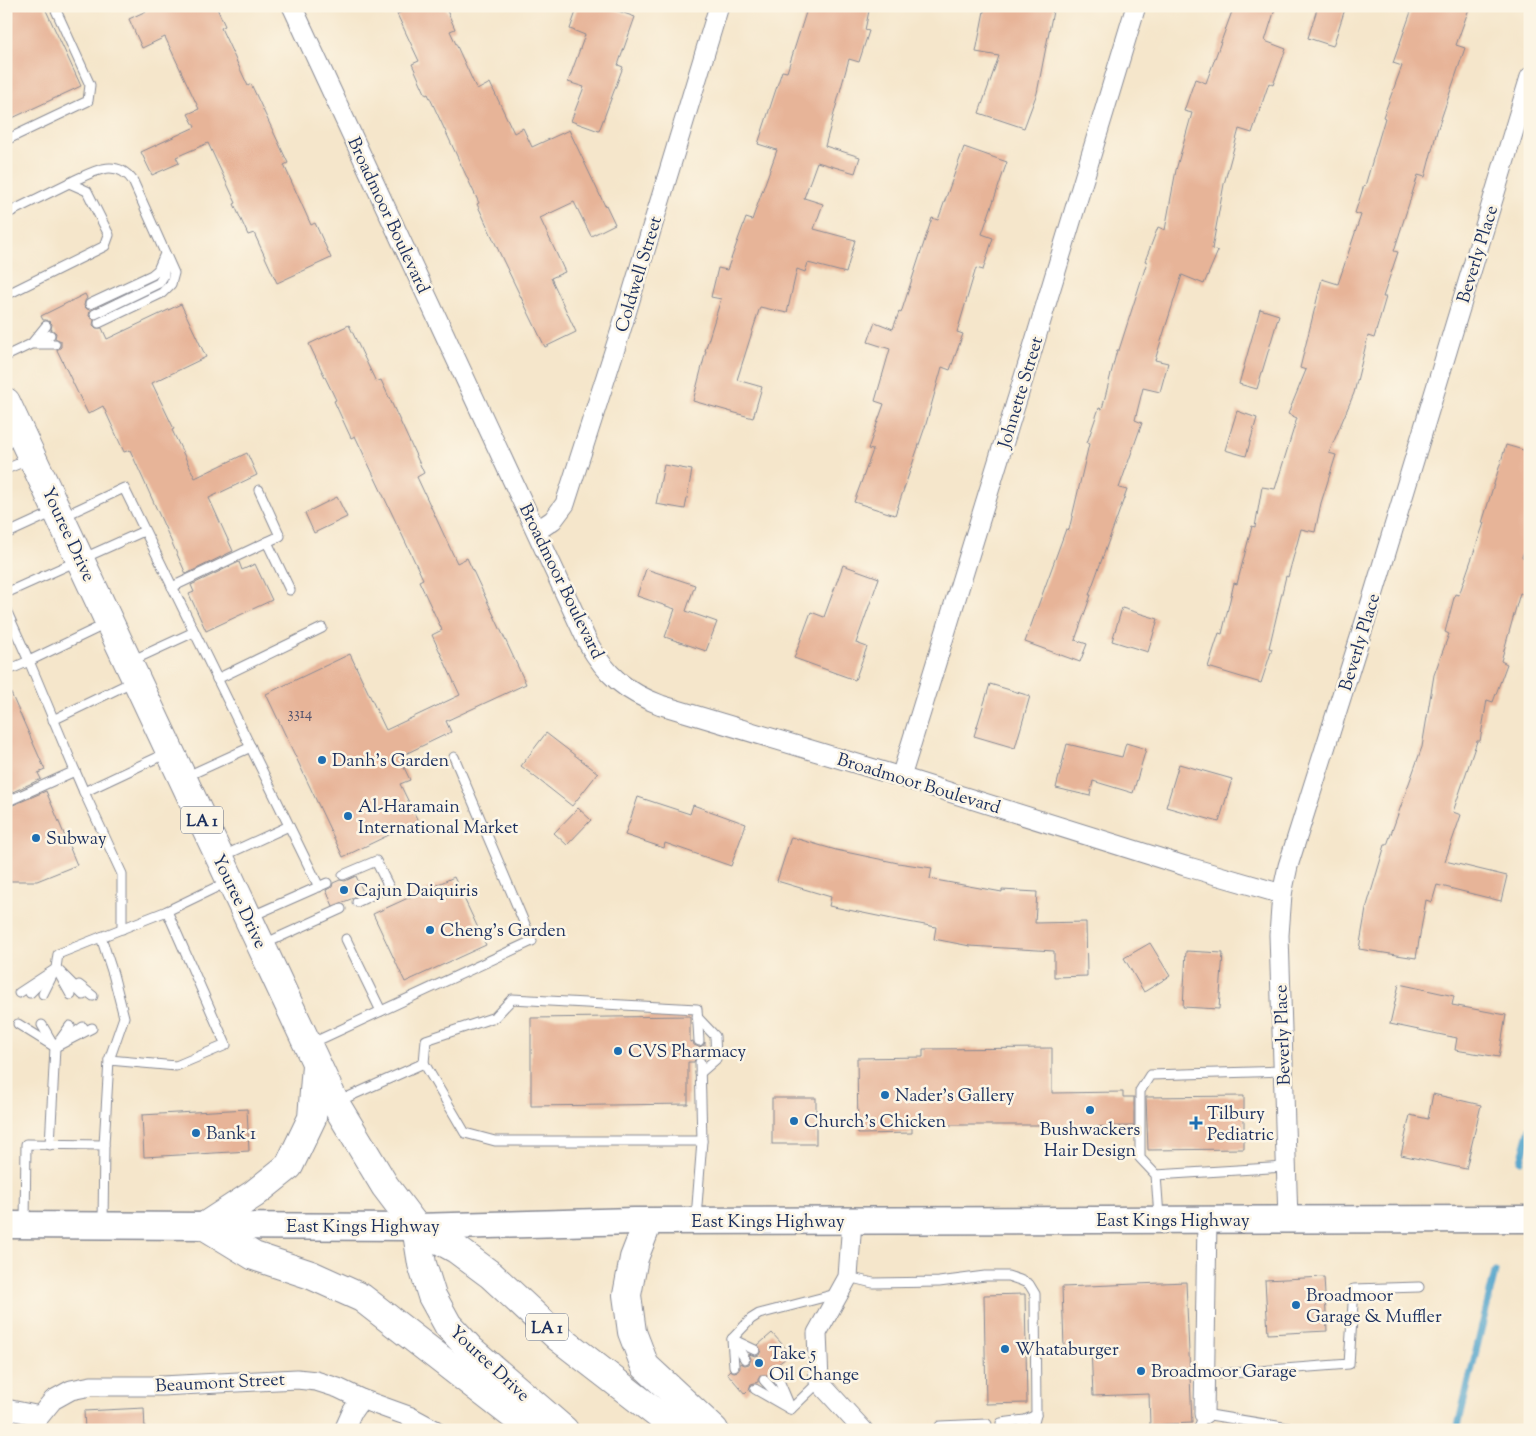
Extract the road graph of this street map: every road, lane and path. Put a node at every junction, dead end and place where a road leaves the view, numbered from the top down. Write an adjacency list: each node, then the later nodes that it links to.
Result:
1 (54, 6): 6 (lane)
2 (292, 6): 25 (street, Broadmoor Boulevard)
3 (719, 6): 25 (street, Coldwell Street)
4 (1136, 6): 45 (street, Johnette Street)
5 (1530, 77): 52 (street, Beverly Place)
6 (6, 140)
7 (69, 183): 8 (lane); 9 (lane); 10 (lane)
8 (6, 214)
9 (165, 253): 11 (lane); 12 (lane); 13 (lane)
10 (6, 295)
11 (90, 304)
12 (95, 314)
13 (99, 323)
14 (46, 326): 16 (lane)
15 (50, 335): 16 (lane)
16 (31, 344): 17 (lane); 18 (lane)
17 (55, 344)
18 (6, 356)
19 (6, 402): 20 (main road, Youree Drive / LA 1)
20 (33, 458): 21 (lane); 23 (main road, Youree Drive / LA 1)
21 (6, 469)
22 (259, 490): 27 (lane)
23 (59, 514): 24 (lane); 26 (lane); 28 (main road, Youree Drive / LA 1)
24 (144, 530): 28 (lane); 29 (lane)
25 (537, 531): 45 (street, Broadmoor Boulevard)
26 (6, 534)
27 (267, 542): 29 (lane); 30 (lane)
28 (80, 560): 31 (lane); 33 (main road, Youree Drive / LA 1)
29 (172, 587): 35 (lane)
30 (290, 590)
31 (6, 593)
32 (6, 610): 36 (lane)
33 (110, 622): 36 (lane); 37 (main road, Youree Drive / LA 1)
34 (322, 628): 39 (lane)
35 (194, 632): 37 (lane); 39 (lane)
36 (29, 661): 38 (lane); 40 (lane)
37 (133, 671): 40 (lane); 42 (main road, Youree Drive / LA 1)
38 (6, 672)
39 (217, 679): 41 (lane)
40 (53, 720): 44 (lane)
41 (251, 747): 46 (lane); 49 (lane)
42 (170, 752): 46 (main road, Youree Drive / LA 1); 47 (lane)
43 (454, 757): 68 (lane)
44 (75, 772): 47 (lane); 48 (lane)
45 (901, 777): 52 (street, Broadmoor Boulevard)
46 (182, 778): 50 (main road, Youree Drive / LA 1)
47 (84, 792): 57 (lane)
48 (6, 802)
49 (289, 826): 50 (lane); 56 (lane)
50 (225, 869): 55 (lane); 56 (main road, Youree Drive / LA 1)
51 (343, 875): 53 (lane)
52 (1282, 894): 81 (street, Beverly Place)
53 (357, 902)
54 (341, 909): 60 (lane)
55 (167, 911): 57 (lane); 78 (lane)
56 (248, 918): 60 (main road, Youree Drive / LA 1)
57 (122, 929): 58 (lane)
58 (101, 938): 61 (lane); 78 (lane)
59 (346, 939): 68 (lane)
60 (262, 945): 77 (main road, Youree Drive / LA 1)
61 (56, 968): 62 (lane); 63 (lane); 64 (lane); 65 (lane); 66 (lane); 67 (lane)
62 (30, 993)
63 (19, 994)
64 (43, 994)
65 (71, 995)
66 (83, 995)
67 (93, 996)
68 (381, 1011): 77 (lane)
69 (697, 1017): 75 (lane); 80 (lane); 82 (lane)
70 (18, 1024): 76 (lane)
71 (28, 1025): 76 (lane)
72 (42, 1025): 76 (lane)
73 (70, 1026): 76 (lane)
74 (88, 1027): 76 (lane)
75 (699, 1041)
76 (55, 1047): 85 (lane)
77 (312, 1054): 83 (main road, Youree Drive / LA 1); 98 (main road)
78 (109, 1060): 86 (lane)
79 (700, 1062): 82 (lane)
80 (424, 1063): 83 (lane); 84 (lane)
81 (1283, 1071): 87 (street, Beverly Place); 88 (lane)
82 (700, 1073): 84 (lane)
83 (335, 1103): 99 (main road, Youree Drive / LA 1)
84 (702, 1142): 93 (lane)
85 (50, 1145): 86 (lane); 96 (lane)
86 (104, 1145): 97 (lane)
87 (1286, 1167): 88 (lane); 92 (street, Beverly Place)
88 (1156, 1175): 89 (lane)
89 (1159, 1219): 91 (main road, East Kings Highway); 94 (main road, East Kings Highway)
90 (1530, 1219): 92 (main road, East Kings Highway)
91 (1207, 1220): 92 (main road, East Kings Highway); 108 (street)
92 (1288, 1220)
93 (696, 1221): 94 (main road, East Kings Highway); 95 (main road, East Kings Highway)
94 (852, 1221): 100 (street)
95 (648, 1222): 99 (main road, East Kings Highway); 126 (main road)
96 (16, 1225): 97 (main road, East Kings Highway)
97 (103, 1225): 98 (main road, East Kings Highway)
98 (204, 1226): 99 (main road, East Kings Highway); 123 (main road)
99 (416, 1227): 124 (main road, Youree Drive / LA 1); 125 (main road, Youree Drive / LA 1)
100 (848, 1277): 102 (street); 115 (lane)
101 (1419, 1287): 108 (lane)
102 (839, 1294): 103 (lane); 110 (street)
103 (732, 1339): 104 (lane); 105 (lane); 106 (lane)
104 (755, 1350)
105 (745, 1359)
106 (734, 1366)
107 (774, 1371): 114 (lane)
108 (1205, 1375): 116 (street)
109 (764, 1380): 114 (lane)
110 (819, 1382): 114 (lane); 127 (street)
111 (755, 1389): 114 (lane)
112 (361, 1399): 117 (street, Beaumont Street); 121 (street); 122 (street, Beaumont Street)
113 (6, 1409): 117 (street, Beaumont Street)
114 (791, 1409)
115 (1036, 1415): 118 (lane); 128 (lane)
116 (1201, 1422): 129 (lane)
117 (35, 1423)
118 (1001, 1423)
119 (987, 1424): 120 (lane)
120 (939, 1428)
121 (344, 1430)
122 (435, 1430)
123 (532, 1430)
124 (564, 1430)
125 (678, 1430)
126 (714, 1430)
127 (863, 1430)
128 (1031, 1430)
129 (1290, 1430)

